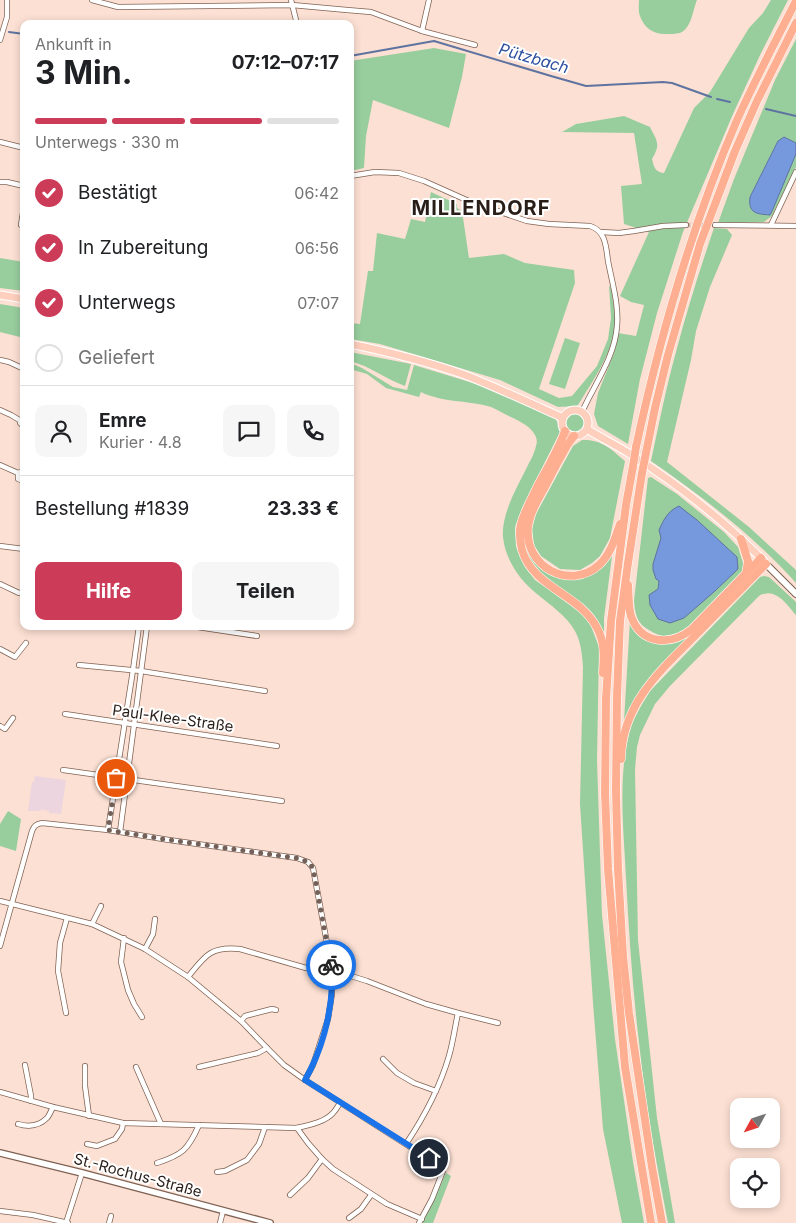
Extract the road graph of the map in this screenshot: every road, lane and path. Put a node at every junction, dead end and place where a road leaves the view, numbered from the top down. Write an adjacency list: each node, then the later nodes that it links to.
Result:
1 (7, 0): 9 (street)
2 (92, 0): 5 (street)
3 (429, 0): 8 (street)
4 (796, 1): 37 (highway, bridge)
5 (292, 2): 6 (street); 8 (street)
6 (295, 20)
7 (796, 23): 42 (highway, bridge)
8 (422, 31): 10 (street)
9 (0, 40)
10 (475, 45)
11 (0, 142): 12 (street)
12 (20, 147)
13 (796, 172): 19 (street)
14 (354, 175): 21 (street)
15 (0, 182): 16 (street)
16 (20, 185)
17 (686, 225): 21 (street)
18 (715, 225): 19 (street)
19 (771, 225): 20 (street)
20 (796, 226)
21 (601, 232): 28 (street)
22 (0, 295): 23 (main road)
23 (20, 298)
24 (354, 345): 29 (main road)
25 (0, 360): 26 (street)
26 (20, 367)
27 (0, 410): 30 (street)
28 (582, 412): 29 (main road); 31 (main road)
29 (563, 418): 32 (main road)
30 (20, 420)
31 (587, 429): 33 (main road); 38 (main road)
32 (565, 431): 33 (main road); 57 (highway)
33 (574, 436): 37 (highway)
34 (0, 465): 35 (street)
35 (18, 473): 36 (street)
36 (20, 481)
37 (626, 505): 57 (highway)
38 (741, 539): 41 (main road); 43 (highway)
39 (0, 546): 40 (street)
40 (20, 548)
41 (764, 561): 43 (highway); 46 (main road); 67 (highway)
42 (628, 563): 43 (highway); 67 (highway)
43 (746, 574)
44 (0, 584): 45 (street)
45 (20, 593)
46 (796, 594)
47 (138, 630): 54 (street)
48 (146, 630): 55 (street)
49 (217, 630): 50 (street)
50 (257, 636)
51 (26, 643): 52 (street)
52 (0, 649)
53 (79, 665): 54 (street)
54 (133, 670): 55 (street); 60 (street)
55 (141, 671): 56 (street); 61 (street)
56 (265, 691)
57 (606, 698): 126 (highway)
58 (65, 714): 60 (street, Paul-Klee-Straße)
59 (13, 718): 62 (street)
60 (125, 723): 61 (street, Paul-Klee-Straße); 65 (street)
61 (134, 724): 63 (street, Paul-Klee-Straße); 66 (street)
62 (0, 726)
63 (277, 746)
64 (63, 770): 65 (street)
65 (116, 778): 66 (street); 69 (street)
66 (126, 779): 68 (street); 70 (street)
67 (616, 790): 127 (highway)
68 (282, 801)
69 (108, 830): 70 (street); 72 (street)
70 (120, 832): 81 (street)
71 (0, 901): 72 (street)
72 (12, 904): 74 (street); 77 (street)
73 (101, 906): 76 (street)
74 (67, 918): 76 (street); 84 (street)
75 (155, 919): 80 (street)
76 (92, 924): 78 (street)
77 (1, 938): 79 (street)
78 (124, 938): 80 (street); 86 (street)
79 (0, 946)
80 (145, 948): 82 (street)
81 (332, 970): 82 (street); 85 (street); 95 (street)
82 (188, 977): 87 (street)
83 (276, 1010): 87 (street)
84 (66, 1013)
85 (458, 1013): 88 (street); 96 (street)
86 (142, 1017)
87 (241, 1020): 89 (street)
88 (498, 1023)
89 (266, 1048): 94 (street); 95 (street)
90 (383, 1059): 96 (street)
91 (25, 1065): 98 (street)
92 (85, 1066): 101 (street)
93 (136, 1067): 104 (street)
94 (199, 1067)
95 (305, 1080): 99 (street)
96 (436, 1091): 109 (street)
97 (0, 1092): 98 (street)
98 (31, 1101): 100 (street)
99 (340, 1103): 107 (street); 109 (street)
100 (53, 1107): 101 (street); 103 (street)
101 (89, 1116): 102 (street)
102 (123, 1123): 104 (street); 108 (street)
103 (18, 1124)
104 (161, 1124): 105 (street)
105 (198, 1125): 106 (street); 112 (street)
106 (265, 1127): 107 (street); 113 (street)
107 (297, 1128): 111 (street)
108 (87, 1144)
109 (406, 1144): 121 (street)
110 (0, 1153): 114 (street, St.-Rochus-Straße)
111 (322, 1159): 115 (street); 116 (street)
112 (157, 1163)
113 (217, 1172)
114 (82, 1173): 118 (street, St.-Rochus-Straße); 122 (street)
115 (290, 1195)
116 (371, 1195): 120 (street); 121 (street)
117 (0, 1211): 122 (street)
118 (223, 1211): 124 (street); 125 (street, St.-Rochus-Straße)
119 (111, 1216): 123 (street)
120 (349, 1218)
121 (420, 1221)
122 (67, 1223)
123 (109, 1223)
124 (220, 1223)
125 (270, 1223)
126 (652, 1223)
127 (662, 1223)

